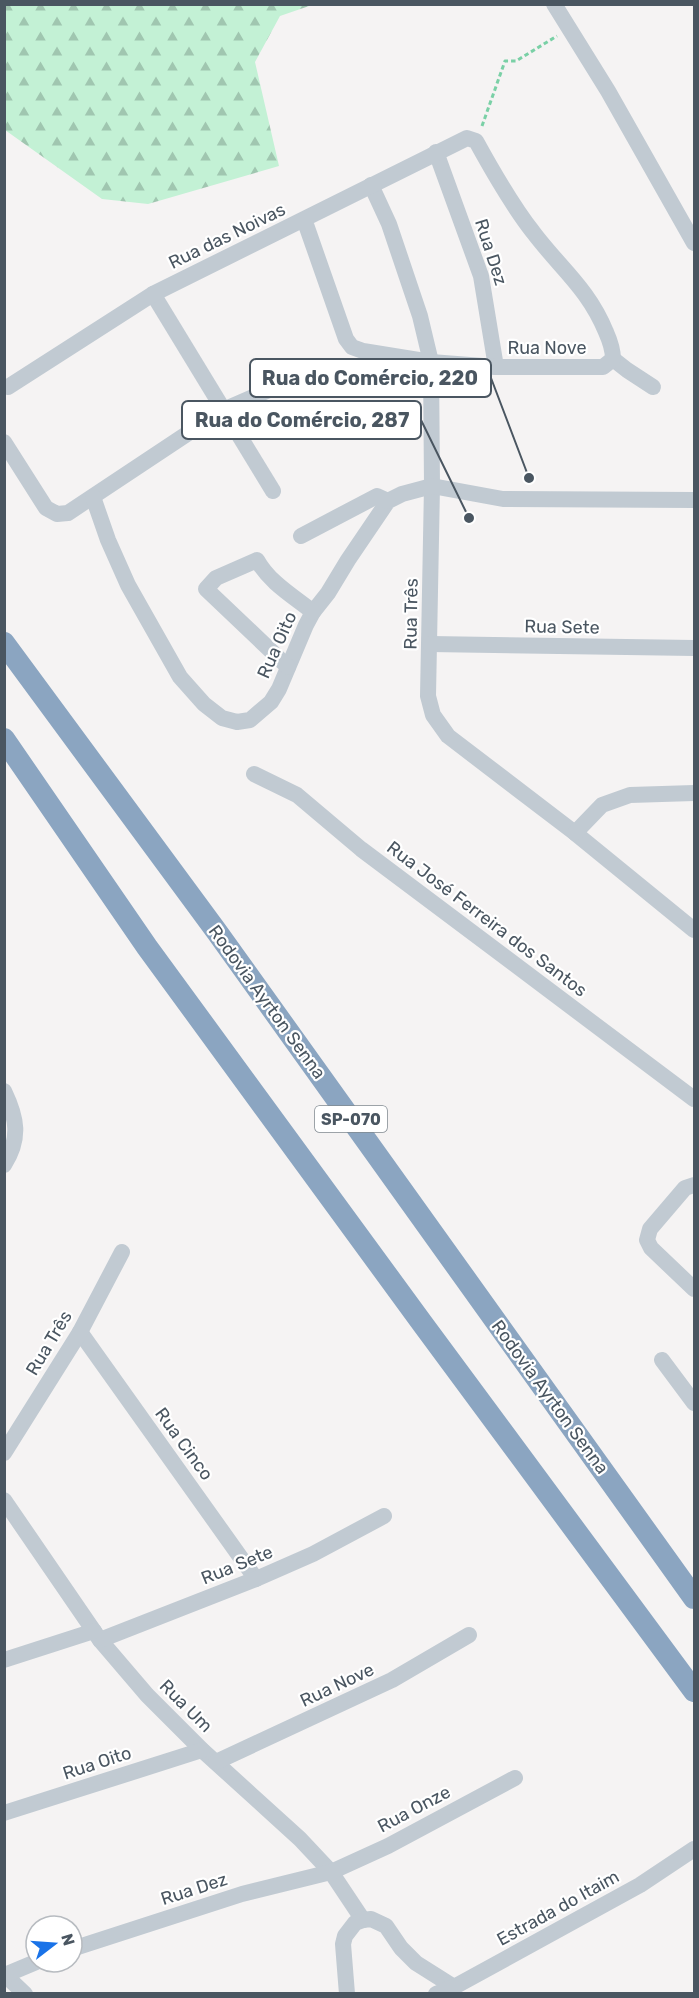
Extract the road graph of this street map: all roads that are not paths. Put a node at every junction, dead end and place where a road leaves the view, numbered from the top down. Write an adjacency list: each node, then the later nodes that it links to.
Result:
1 (554, 4): 6 (street)
2 (475, 140): 3 (street, Rua das Noivas); 8 (street, Rua Nove)
3 (436, 152): 4 (street, Rua das Noivas); 10 (street, Rua Dez)
4 (371, 185): 5 (street, Rua das Noivas); 9 (street, Rua Três)
5 (304, 219): 7 (street, Rua das Noivas); 9 (street, Rua Nove)
6 (694, 243)
7 (153, 294): 11 (street, Rua das Noivas); 14 (street)
8 (613, 359): 10 (street, Rua Nove); 13 (street)
9 (431, 362): 10 (street, Rua Nove); 16 (street, Rua Três)
10 (496, 367)
11 (8, 387)
12 (276, 387): 14 (street)
13 (653, 387)
14 (223, 410): 17 (street); 18 (street)
15 (4, 442): 18 (street)
16 (432, 486): 19 (street); 20 (street); 24 (street, Rua Três)
17 (273, 491)
18 (93, 497): 26 (street, Rua Oito)
19 (694, 500)
20 (388, 501): 21 (street); 22 (street, Rua Oito)
21 (301, 536)
22 (313, 612): 26 (street, Rua Oito); 26 (street)
23 (4, 643): 45 (highway, Rodovia Ayrton Senna / SP-070)
24 (430, 644): 25 (street, Rua Sete); 30 (street, Rua Três)
25 (694, 648)
26 (288, 667)
27 (4, 739): 49 (highway, SP-070)
28 (254, 774): 33 (street, Rua José Ferreira dos Santos)
29 (694, 793): 30 (street)
30 (575, 833): 31 (street, Rua Três)
31 (694, 930)
32 (4, 1091): 34 (street)
33 (694, 1100)
34 (4, 1165)
35 (694, 1185): 37 (street)
36 (122, 1252): 38 (street, Rua Três)
37 (694, 1289)
38 (80, 1332): 41 (street, Rua Três); 44 (street, Rua Cinco)
39 (662, 1360): 40 (street)
40 (694, 1403)
41 (4, 1453)
42 (4, 1500): 46 (street, Rua Um)
43 (384, 1516): 44 (street, Rua Sete)
44 (256, 1579): 46 (street, Rua Sete)
45 (694, 1598)
46 (97, 1635): 48 (street, Rua Sete); 50 (street, Rua Um)
47 (470, 1635): 51 (street, Rua Nove)
48 (4, 1659)
49 (694, 1691)
50 (202, 1750): 51 (street, Rua Um); 53 (street, Rua Oito)
51 (216, 1762): 55 (street, Rua Um)
52 (515, 1778): 55 (street, Rua Onze)
53 (4, 1813)
54 (694, 1849): 60 (street, Estrada do Itaim)
55 (331, 1872): 56 (street, Rua Um); 57 (street, Rua Dez)
56 (363, 1920): 60 (street); 62 (street)
57 (84, 1945)
58 (24, 1967): 59 (street)
59 (5, 1974): 61 (street)
60 (454, 1987): 63 (street, Estrada do Itaim)
61 (25, 1994)
62 (347, 1994)
63 (436, 1994)

